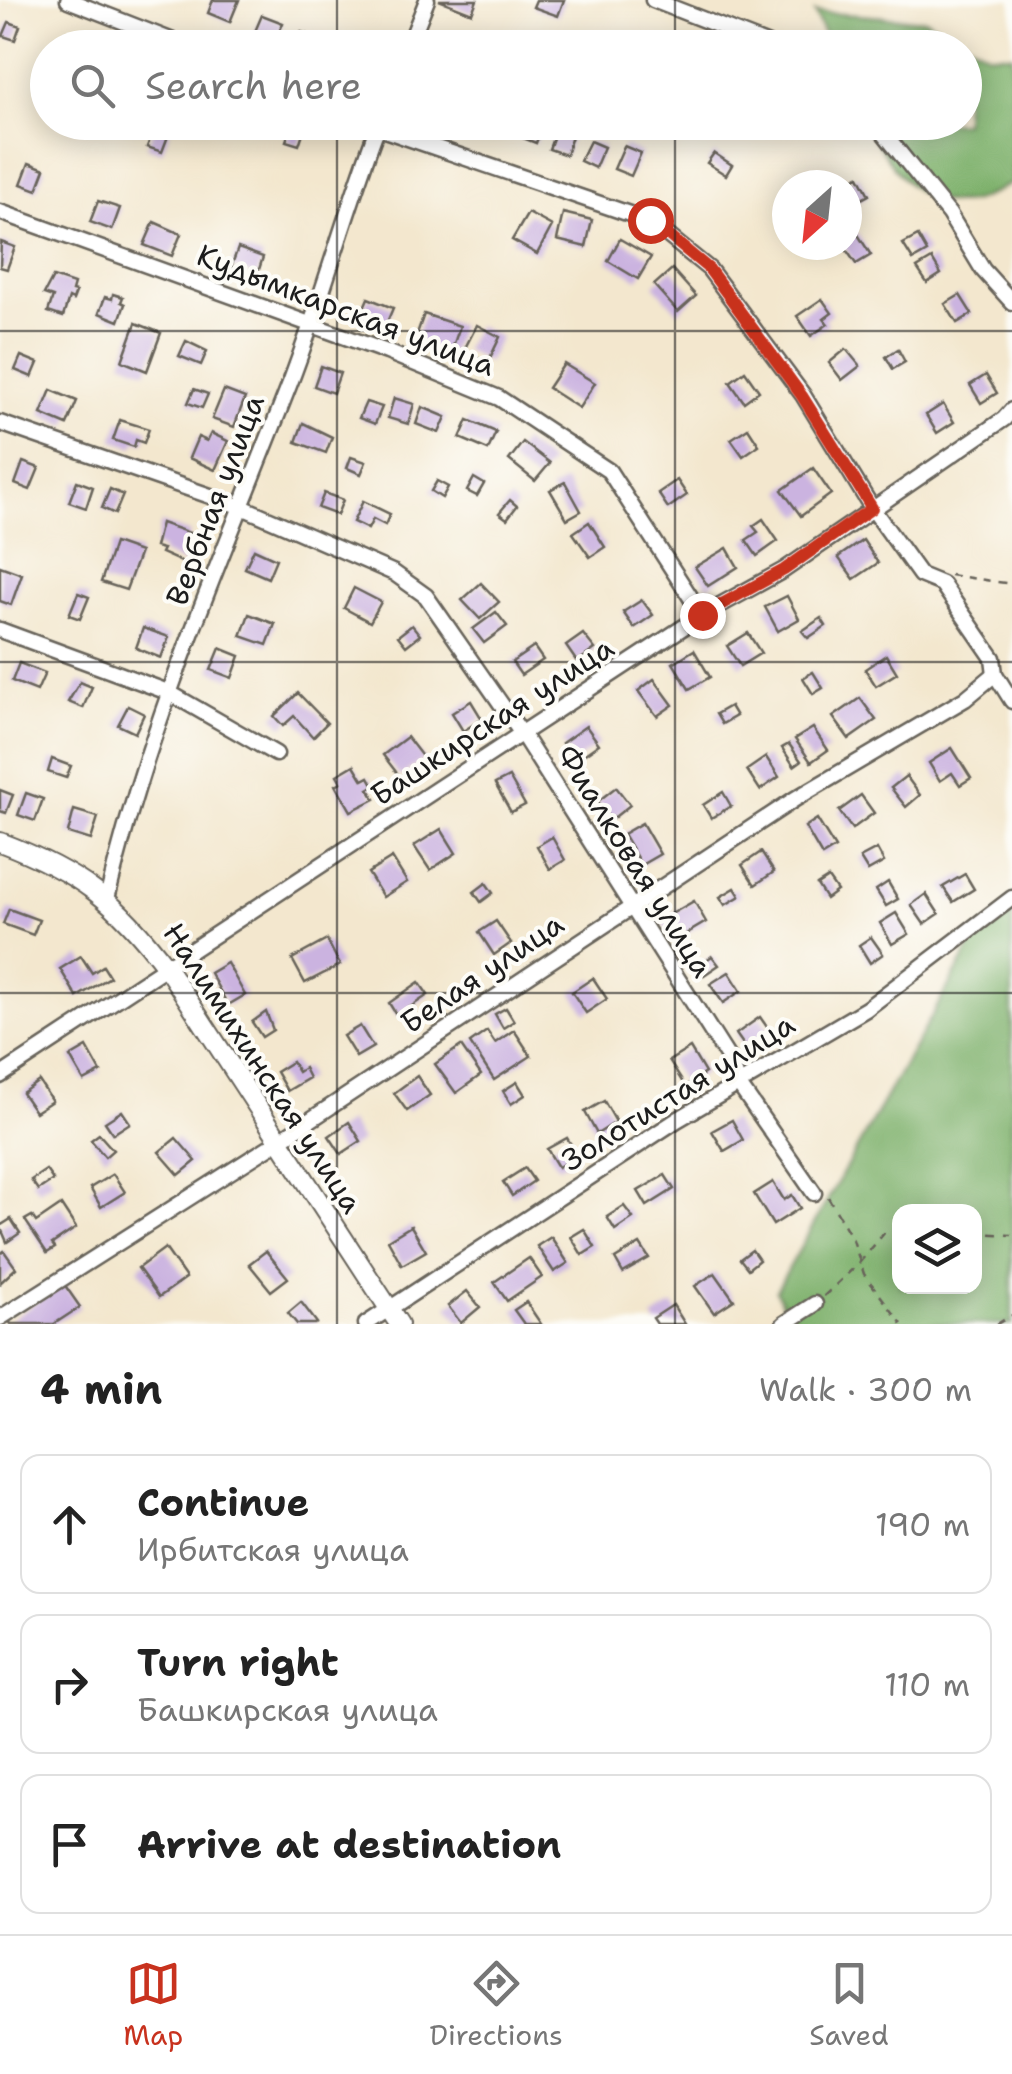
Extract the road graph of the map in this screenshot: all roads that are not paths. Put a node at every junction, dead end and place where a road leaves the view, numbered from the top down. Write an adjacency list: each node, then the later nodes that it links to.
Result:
1 (68, 0): 4 (street)
2 (426, 0): 5 (street)
3 (653, 0): 6 (street)
4 (146, 30)
5 (415, 30)
6 (730, 30)
7 (373, 140): 12 (street, Вербная улица)
8 (419, 140): 16 (street)
9 (889, 140): 11 (street)
10 (0, 212): 12 (street, Кудымкарская улица)
11 (1012, 302)
12 (313, 324): 15 (street, Вербная улица); 17 (street, Кудымкарская улица)
13 (1012, 410): 16 (street, Башкирская улица)
14 (0, 422): 15 (street, Фиалковая улица)
15 (242, 507): 20 (street, Вербная улица); 22 (street, Фиалковая улица)
16 (872, 508): 17 (street, Башкирская улица); 19 (street)
17 (702, 615): 22 (street, Башкирская улица)
18 (0, 630): 20 (street)
19 (996, 674): 21 (street); 27 (street, Белая улица)
20 (168, 692): 23 (street); 26 (street, Вербная улица)
21 (1012, 701)
22 (522, 734): 27 (street, Фиалковая улица); 28 (street, Башкирская улица)
23 (276, 754)
24 (0, 842): 26 (street, Налимихинская улица)
25 (1012, 898): 30 (street, Золотистая улица)
26 (107, 899): 28 (street, Налимихинская улица)
27 (631, 907): 30 (street, Фиалковая улица); 31 (street, Белая улица)
28 (167, 968): 29 (street, Башкирская улица); 31 (street, Налимихинская улица)
29 (0, 1076)
30 (739, 1085): 32 (street, Фиалковая улица); 34 (street, Золотистая улица)
31 (278, 1142): 34 (street, Налимихинская улица); 35 (street, Белая улица)
32 (821, 1195)
33 (815, 1304): 37 (street)
34 (394, 1316): 36 (street, Золотистая улица)
35 (0, 1318)
36 (366, 1324)
37 (784, 1324)

